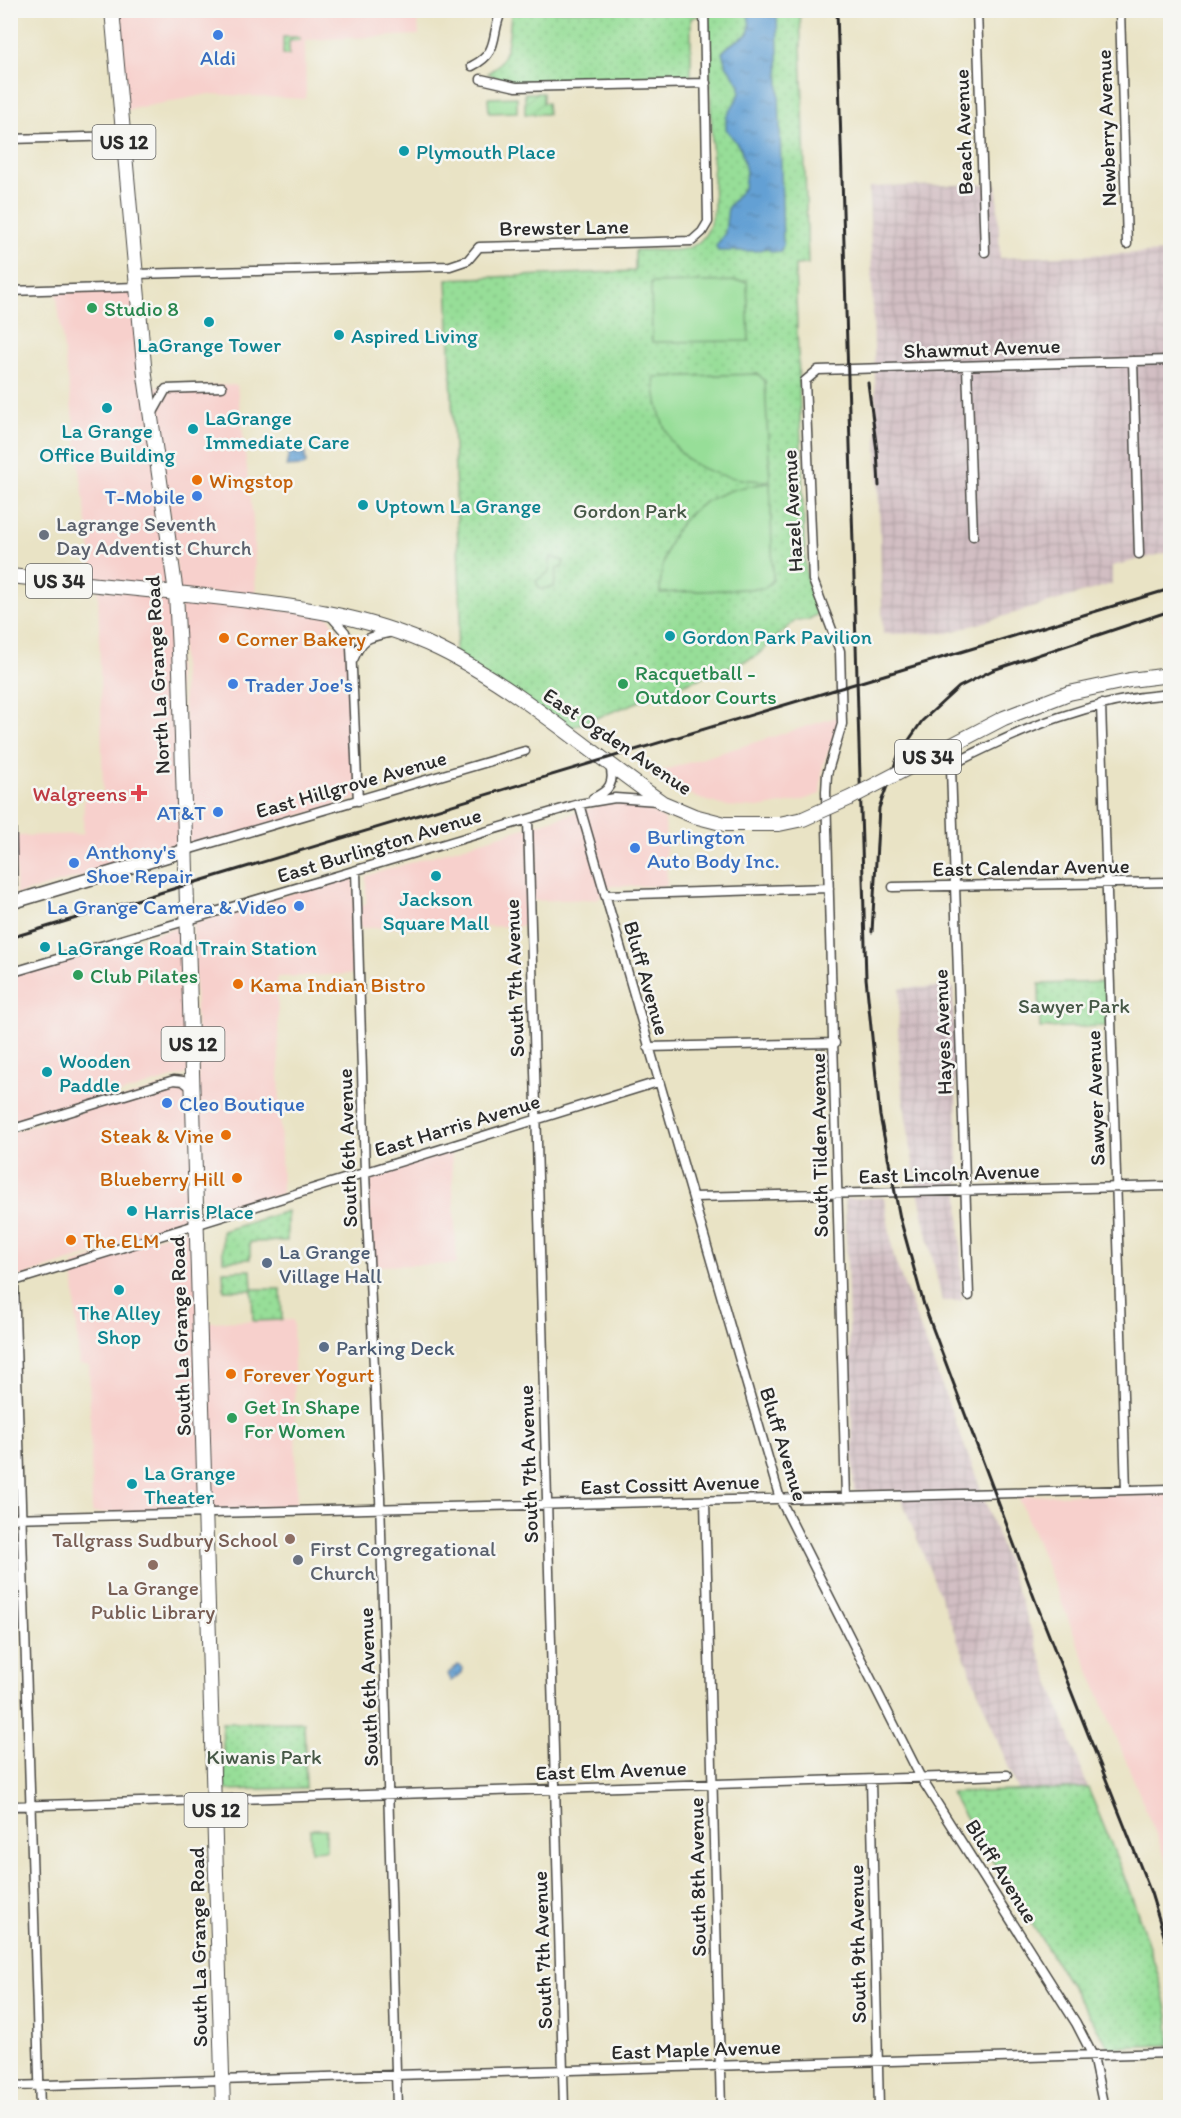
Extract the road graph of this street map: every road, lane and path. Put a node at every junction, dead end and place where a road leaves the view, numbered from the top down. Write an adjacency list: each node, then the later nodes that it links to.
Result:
1 (112, 10): 9 (main road, US 12)
2 (502, 10): 6 (street)
3 (704, 10): 8 (street, Brewster Lane)
4 (977, 10): 12 (street, Beach Avenue)
5 (1120, 10): 11 (street, Newberry Avenue)
6 (472, 66)
7 (481, 79): 8 (street)
8 (706, 83): 13 (street, Brewster Lane)
9 (123, 136): 10 (street); 13 (main road, US 12)
10 (10, 139)
11 (1127, 244)
12 (985, 252)
13 (136, 280): 14 (street, Brewster Lane); 20 (main road, US 12)
14 (10, 291)
15 (1170, 360): 16 (street, Shawmut Avenue)
16 (1133, 361): 17 (street, Shawmut Avenue); 22 (street)
17 (966, 367): 19 (street, Shawmut Avenue); 21 (street)
18 (222, 387): 20 (street)
19 (805, 387): 34 (street, Hazel Avenue)
20 (152, 421): 24 (main road, North La Grange Road / US 12)
21 (973, 536)
22 (1139, 554)
23 (10, 576): 24 (main road, US 34)
24 (176, 593): 25 (main road, East Ogden Avenue / US 34); 39 (main road, North La Grange Road / US 12)
25 (326, 612): 26 (main road, East Ogden Avenue / US 34); 27 (street)
26 (396, 632): 27 (street); 33 (main road, East Ogden Avenue / US 34)
27 (353, 660): 35 (street)
28 (1170, 675): 36 (main road, East Ogden Avenue / US 34, bridge)
29 (1170, 694): 30 (street)
30 (1101, 704): 42 (street, Sawyer Avenue); 43 (street, Hayes Avenue)
31 (10, 748): 47 (street)
32 (525, 751): 35 (street, East Hillgrove Avenue)
33 (610, 766): 36 (main road, East Ogden Avenue / US 34); 37 (street, East Burlington Avenue)
34 (826, 792): 45 (street, South Tilden Avenue)
35 (358, 801): 39 (street, East Hillgrove Avenue)
36 (663, 802): 37 (street, East Burlington Avenue)
37 (579, 804): 38 (street, East Burlington Avenue); 46 (street, Bluff Avenue)
38 (528, 820): 40 (street, East Burlington Avenue); 54 (street, South 7th Avenue)
39 (187, 850): 47 (street); 48 (main road, South La Grange Road / US 12)
40 (356, 871): 48 (street, East Burlington Avenue); 56 (street, South 6th Avenue)
41 (1170, 882): 42 (street, East Calendar Avenue)
42 (1105, 884): 43 (street, East Calendar Avenue); 58 (street, Sawyer Avenue)
43 (956, 885): 44 (street, East Calendar Avenue); 59 (street, Hayes Avenue)
44 (893, 887)
45 (829, 888): 46 (street); 50 (street, South Tilden Avenue)
46 (605, 895): 51 (street, Bluff Avenue)
47 (12, 903)
48 (189, 921): 49 (street, East Burlington Avenue); 53 (main road, South La Grange Road / US 12)
49 (10, 973)
50 (835, 1043): 51 (street); 60 (street, South Tilden Avenue)
51 (648, 1047): 52 (street, Bluff Avenue)
52 (658, 1082): 54 (street, East Harris Avenue); 61 (street, Bluff Avenue)
53 (194, 1091): 55 (street); 62 (main road, South La Grange Road / US 12)
54 (536, 1120): 56 (street, East Harris Avenue); 70 (street, South 7th Avenue)
55 (10, 1130)
56 (365, 1172): 62 (street, East Harris Avenue); 71 (street, South 6th Avenue)
57 (1170, 1185): 58 (street, East Lincoln Avenue)
58 (1116, 1187): 59 (street, East Lincoln Avenue); 66 (street, Sawyer Avenue)
59 (966, 1191): 60 (street, East Lincoln Avenue); 64 (street, Hayes Avenue)
60 (839, 1194): 61 (street, East Lincoln Avenue); 67 (street, South Tilden Avenue)
61 (693, 1197): 68 (street, Bluff Avenue)
62 (198, 1222): 63 (street, East Harris Avenue); 72 (main road, South La Grange Road / US 12)
63 (12, 1281): 74 (street)
64 (969, 1296)
65 (1170, 1489): 66 (street, East Cossitt Avenue)
66 (1126, 1490): 67 (street, East Cossitt Avenue)
67 (846, 1498): 68 (street, East Cossitt Avenue)
68 (780, 1499): 69 (street, East Cossitt Avenue); 76 (street, Bluff Avenue)
69 (705, 1501): 70 (street, East Cossitt Avenue); 78 (street, South 8th Avenue)
70 (547, 1506): 71 (street, East Cossitt Avenue); 79 (street, South 7th Avenue)
71 (381, 1510): 72 (street, East Cossitt Avenue); 80 (street, South 6th Avenue)
72 (207, 1514): 74 (street, East Cossitt Avenue); 81 (main road, South La Grange Road / US 12)
73 (10, 1518): 74 (street, East Cossitt Avenue)
74 (21, 1518): 82 (street)
75 (1007, 1775): 76 (street, East Elm Avenue)
76 (921, 1778): 77 (street, East Elm Avenue); 85 (street, Bluff Avenue)
77 (872, 1780): 78 (street, East Elm Avenue); 86 (street, South 9th Avenue)
78 (713, 1785): 79 (street, East Elm Avenue); 87 (street, South 8th Avenue)
79 (556, 1790): 80 (street, East Elm Avenue); 88 (street, South 7th Avenue)
80 (389, 1794): 81 (street, East Elm Avenue); 89 (street, South 6th Avenue)
81 (216, 1800): 82 (street, East Elm Avenue); 90 (main road, South La Grange Road / US 12)
82 (30, 1805): 83 (street, East Elm Avenue); 91 (street)
83 (10, 1806)
84 (1170, 2053): 85 (street, East Maple Avenue)
85 (1093, 2056): 86 (street, East Maple Avenue); 99 (street, Bluff Avenue)
86 (877, 2062): 87 (street, East Maple Avenue); 98 (street, South 9th Avenue)
87 (719, 2066): 88 (street, East Maple Avenue); 97 (street, South 8th Avenue)
88 (563, 2071): 89 (street, East Maple Avenue); 96 (street, South 7th Avenue)
89 (396, 2075): 90 (street, East Maple Avenue); 95 (street, South 6th Avenue)
90 (222, 2080): 91 (street, East Maple Avenue); 94 (main road, South La Grange Road / US 12)
91 (39, 2085): 92 (street, East Maple Avenue); 93 (street)
92 (10, 2086)
93 (40, 2108)
94 (223, 2108)
95 (397, 2108)
96 (564, 2108)
97 (721, 2108)
98 (879, 2108)
99 (1104, 2108)

